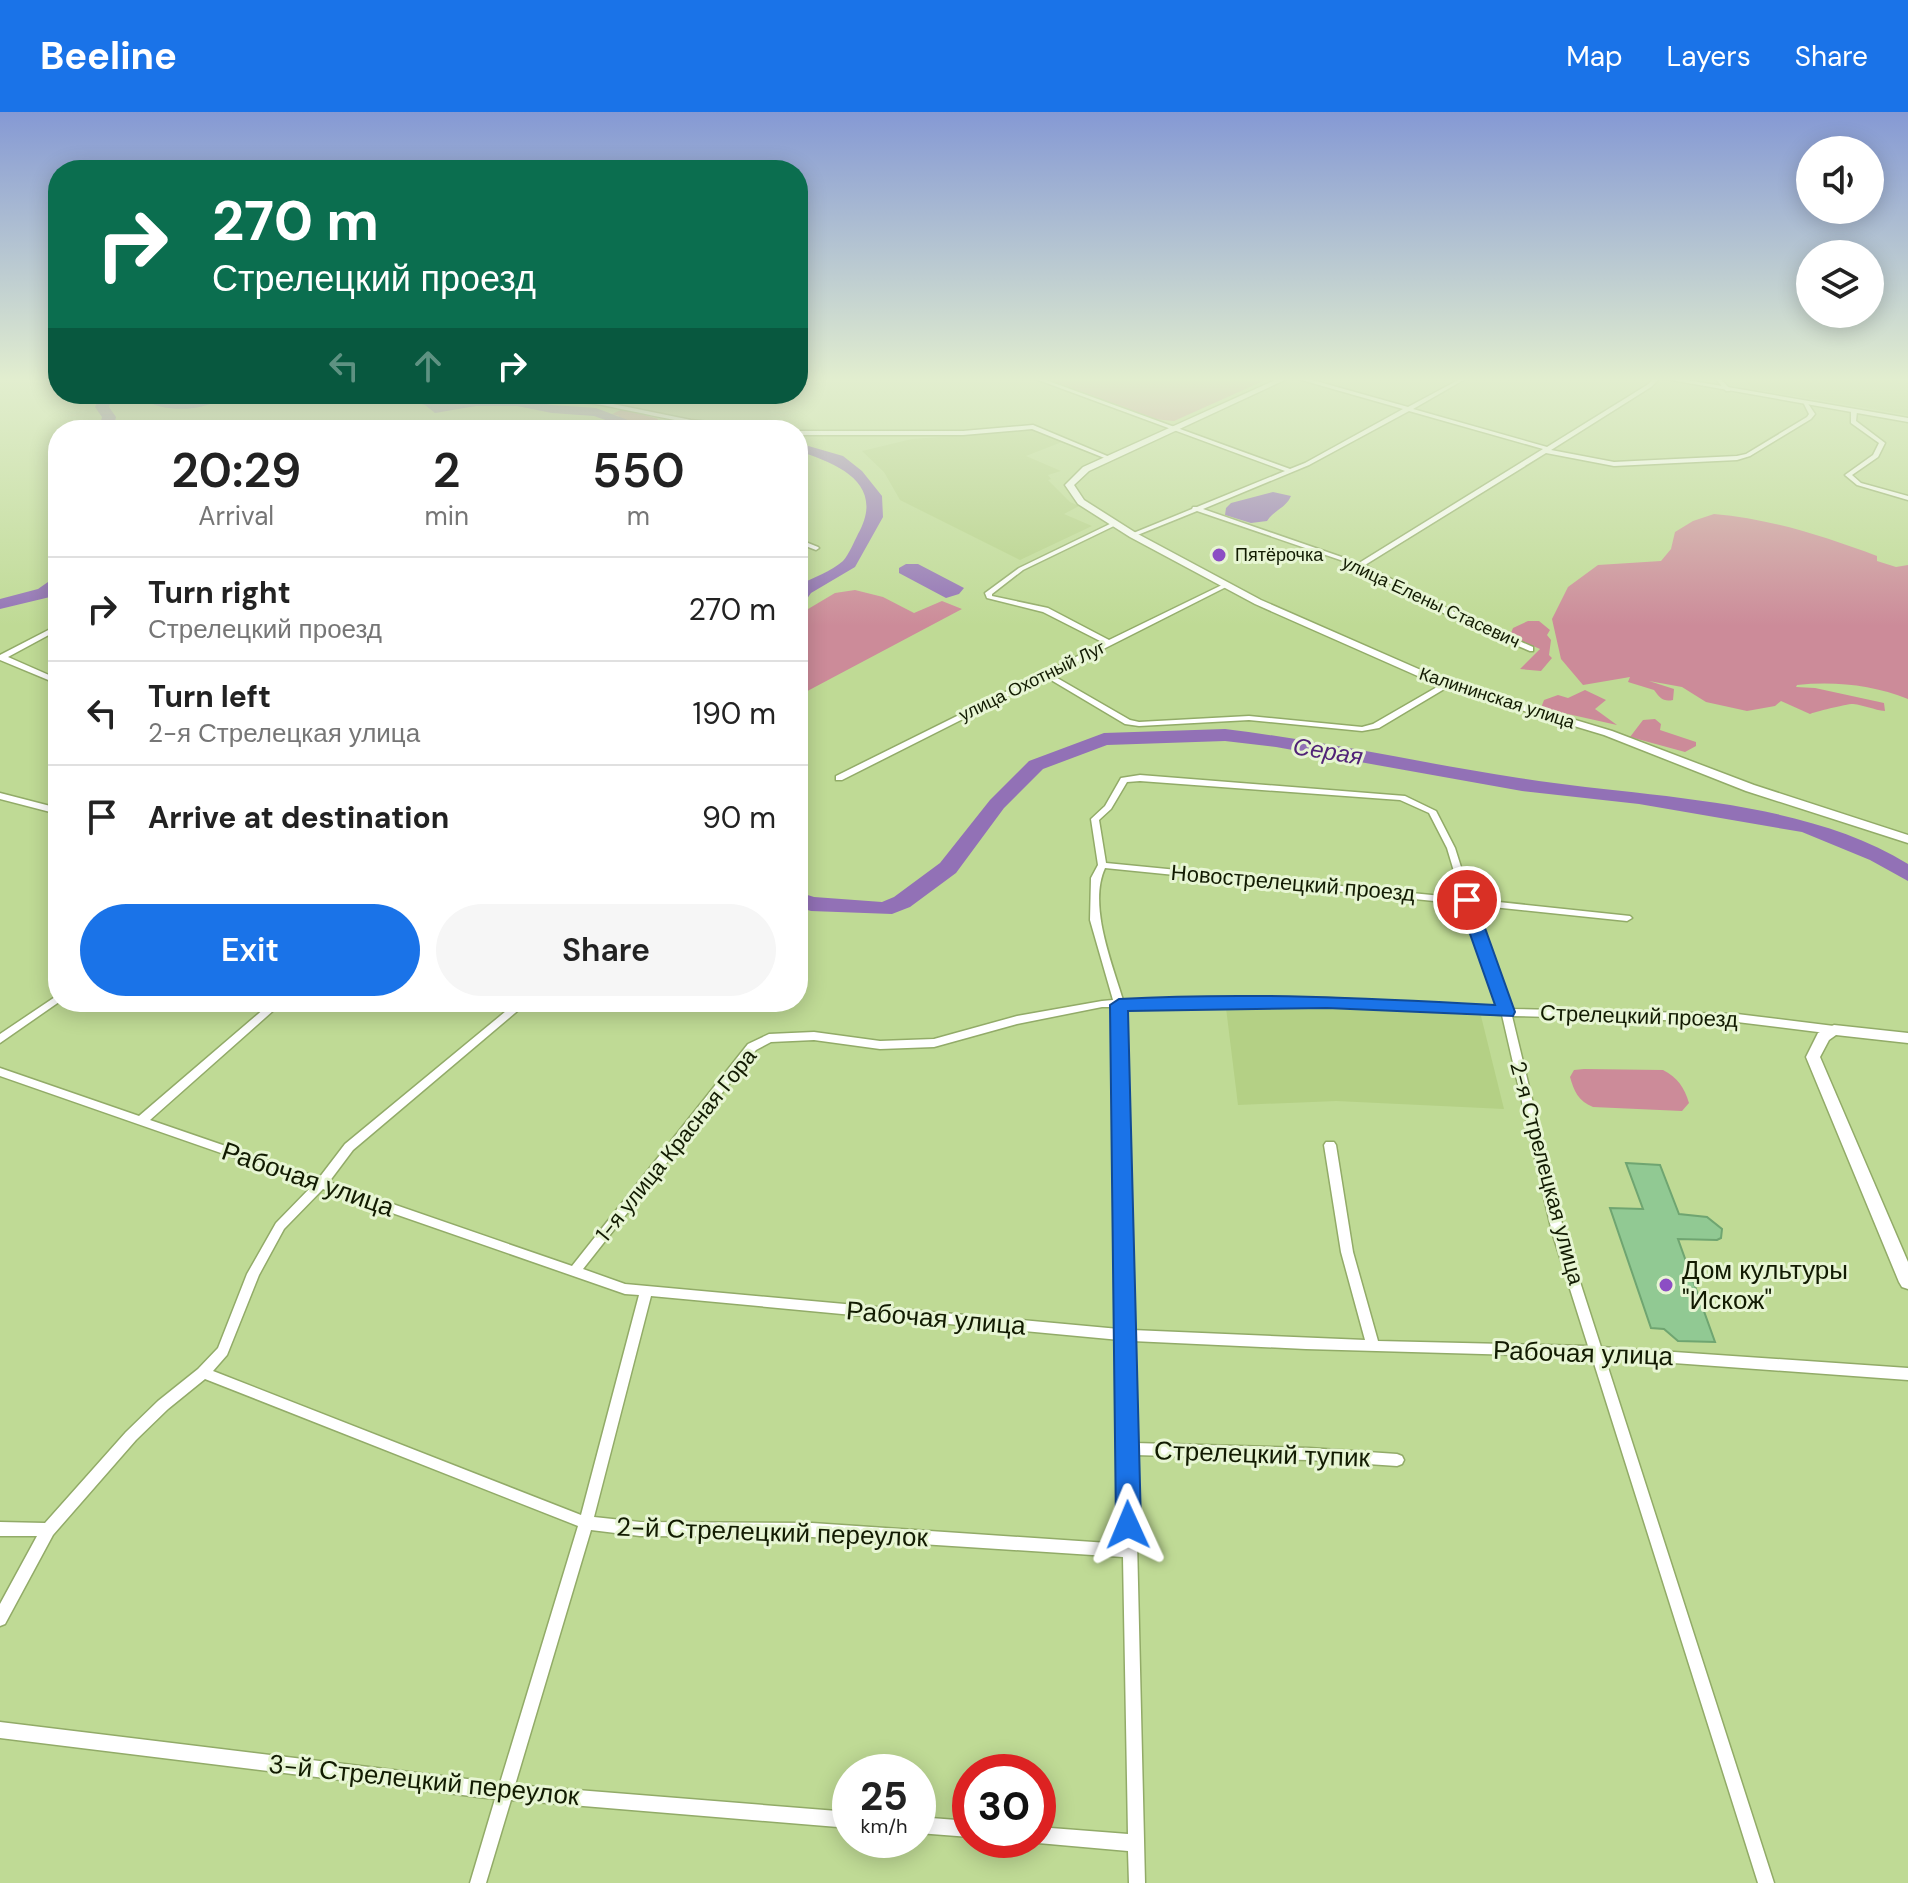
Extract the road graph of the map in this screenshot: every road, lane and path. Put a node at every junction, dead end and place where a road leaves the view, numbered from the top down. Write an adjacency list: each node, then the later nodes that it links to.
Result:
1 (1103, 461): 11 (street, Калининская улица)
2 (1262, 461): 8 (street)
3 (1313, 461): 8 (street)
4 (1531, 461): 15 (street)
5 (1598, 461): 6 (street)
6 (1683, 461)
7 (1869, 461): 9 (street)
8 (1288, 470): 10 (street)
9 (1908, 498)
10 (1195, 508): 12 (street); 15 (street, улица Елены Стасевич)
11 (1114, 524): 12 (street, Калининская улица); 18 (street)
12 (1133, 535): 16 (street, Калининская улица)
13 (808, 545): 14 (street)
14 (816, 548)
15 (1360, 565): 19 (street, улица Елены Стасевич)
16 (1226, 585): 18 (street, улица Охотный Луг); 23 (street, Калининская улица)
17 (48, 632): 20 (street)
18 (1109, 643): 21 (street, улица Охотный Луг)
19 (1530, 649)
20 (1, 657): 22 (street)
21 (1046, 674): 23 (street); 24 (street, улица Охотный Луг)
22 (48, 678)
23 (1447, 685): 27 (street, Калининская улица)
24 (839, 778)
25 (0, 796): 26 (street)
26 (48, 808)
27 (1908, 839)
28 (1102, 865): 29 (street, Новострелецкий проезд); 29 (street, 2-я Стрелецкая улица); 32 (street)
29 (1467, 900): 30 (street, Новострелецкий проезд); 35 (street, 2-я Стрелецкая улица)
30 (1627, 918)
31 (48, 1005): 38 (street)
32 (1119, 1005): 35 (street, Стрелецкий проезд); 43 (street, 1-я улица Красная Гора); 46 (street)
33 (266, 1012): 40 (street)
34 (511, 1012): 42 (street)
35 (1506, 1012): 36 (street, Стрелецкий проезд); 48 (street, 2-я Стрелецкая улица)
36 (1834, 1030): 37 (street, Стрелецкий проезд); 44 (street)
37 (1908, 1038)
38 (0, 1039)
39 (0, 1072): 40 (street, Рабочая улица)
40 (141, 1121): 42 (street, Рабочая улица)
41 (1330, 1145): 47 (street)
42 (322, 1183): 43 (street, Рабочая улица); 49 (street)
43 (575, 1271): 45 (street, Рабочая улица)
44 (1908, 1282)
45 (646, 1292): 46 (street, Рабочая улица); 53 (street)
46 (1125, 1335): 47 (street, Рабочая улица); 51 (street)
47 (1373, 1346): 48 (street, Рабочая улица)
48 (1598, 1352): 50 (street, Рабочая улица); 65 (street, 2-я Стрелецкая улица)
49 (203, 1373): 53 (street, 2-й Стрелецкий переулок); 55 (street)
50 (1908, 1374)
51 (1127, 1449): 52 (street, Стрелецкий тупик); 56 (street)
52 (1397, 1460)
53 (586, 1523): 56 (street, 2-й Стрелецкий переулок); 59 (street)
54 (0, 1529): 55 (street)
55 (48, 1530): 57 (street)
56 (1129, 1551): 62 (street)
57 (0, 1619)
58 (0, 1730): 59 (street, 3-й Стрелецкий переулок)
59 (505, 1792): 60 (street, 3-й Стрелецкий переулок); 63 (street)
60 (832, 1819)
61 (1056, 1836): 62 (street)
62 (1136, 1843): 64 (street)
63 (478, 1883)
64 (1137, 1883)
65 (1766, 1883)

